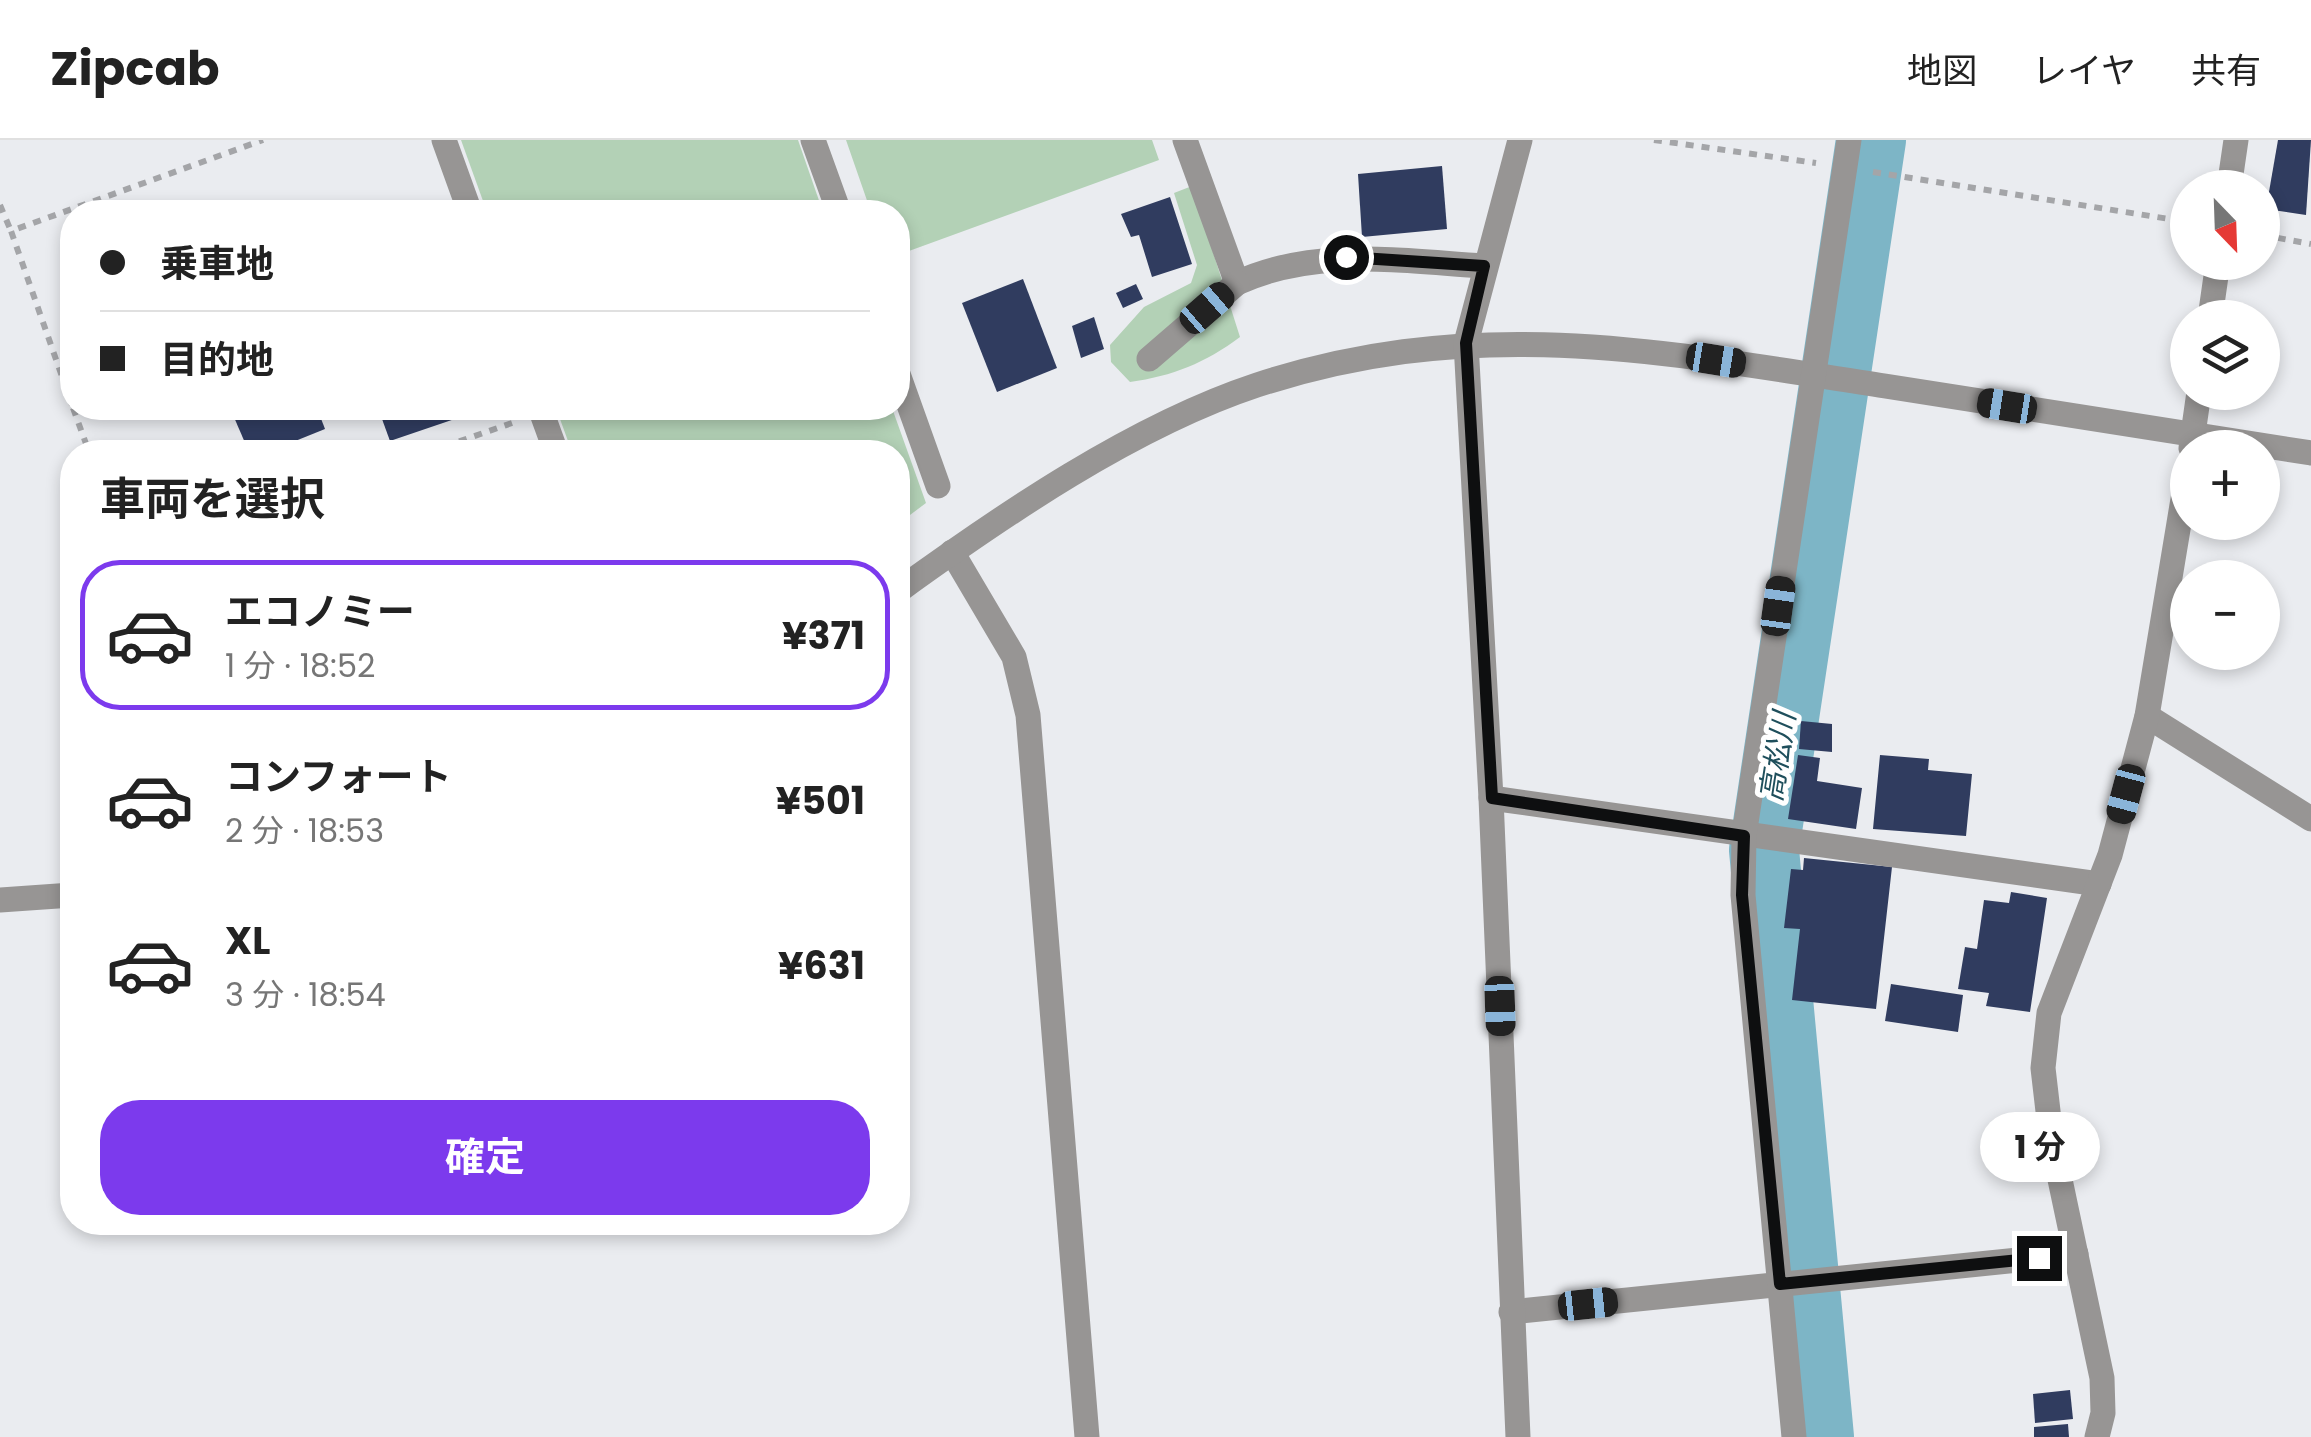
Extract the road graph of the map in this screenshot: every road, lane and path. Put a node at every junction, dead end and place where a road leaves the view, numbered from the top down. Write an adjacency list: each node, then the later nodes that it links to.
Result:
1 (263, 140): 12 (path)
2 (444, 140): 13 (street)
3 (813, 140): 14 (street)
4 (1185, 140): 22 (street)
5 (1520, 140): 21 (street)
6 (1654, 140): 9 (path)
7 (1848, 140): 9 (street)
8 (2236, 140): 10 (street)
9 (1844, 168): 26 (street)
10 (2232, 170)
11 (1884, 173): 17 (path)
12 (97, 200)
13 (466, 200)
14 (835, 200)
15 (0, 205): 18 (path)
16 (60, 213): 18 (path)
17 (2170, 219)
18 (11, 231): 25 (path)
19 (2280, 238): 20 (path)
20 (2311, 244)
21 (1484, 266): 22 (street); 23 (street)
22 (1236, 283): 24 (street)
23 (1466, 343): 26 (street); 35 (street); 38 (street)
24 (1149, 359)
25 (60, 369)
26 (1818, 376): 29 (street); 40 (street)
27 (910, 408): 33 (street)
28 (514, 420): 30 (path)
29 (2170, 437)
30 (461, 440)
31 (2280, 450): 32 (street)
32 (2311, 453)
33 (938, 486)
34 (2176, 540): 37 (street)
35 (952, 552): 36 (street); 47 (street)
36 (910, 582)
37 (2147, 716): 39 (street); 41 (street)
38 (1492, 798): 40 (street); 46 (street)
39 (2311, 819)
40 (1744, 836): 41 (street); 45 (street)
41 (2099, 884): 44 (street)
42 (60, 896): 43 (street)
43 (0, 900)
44 (2076, 1254): 45 (street); 50 (street)
45 (1781, 1284): 46 (street); 49 (street)
46 (1512, 1312): 48 (street)
47 (1087, 1437)
48 (1518, 1437)
49 (1794, 1437)
50 (2098, 1437)

